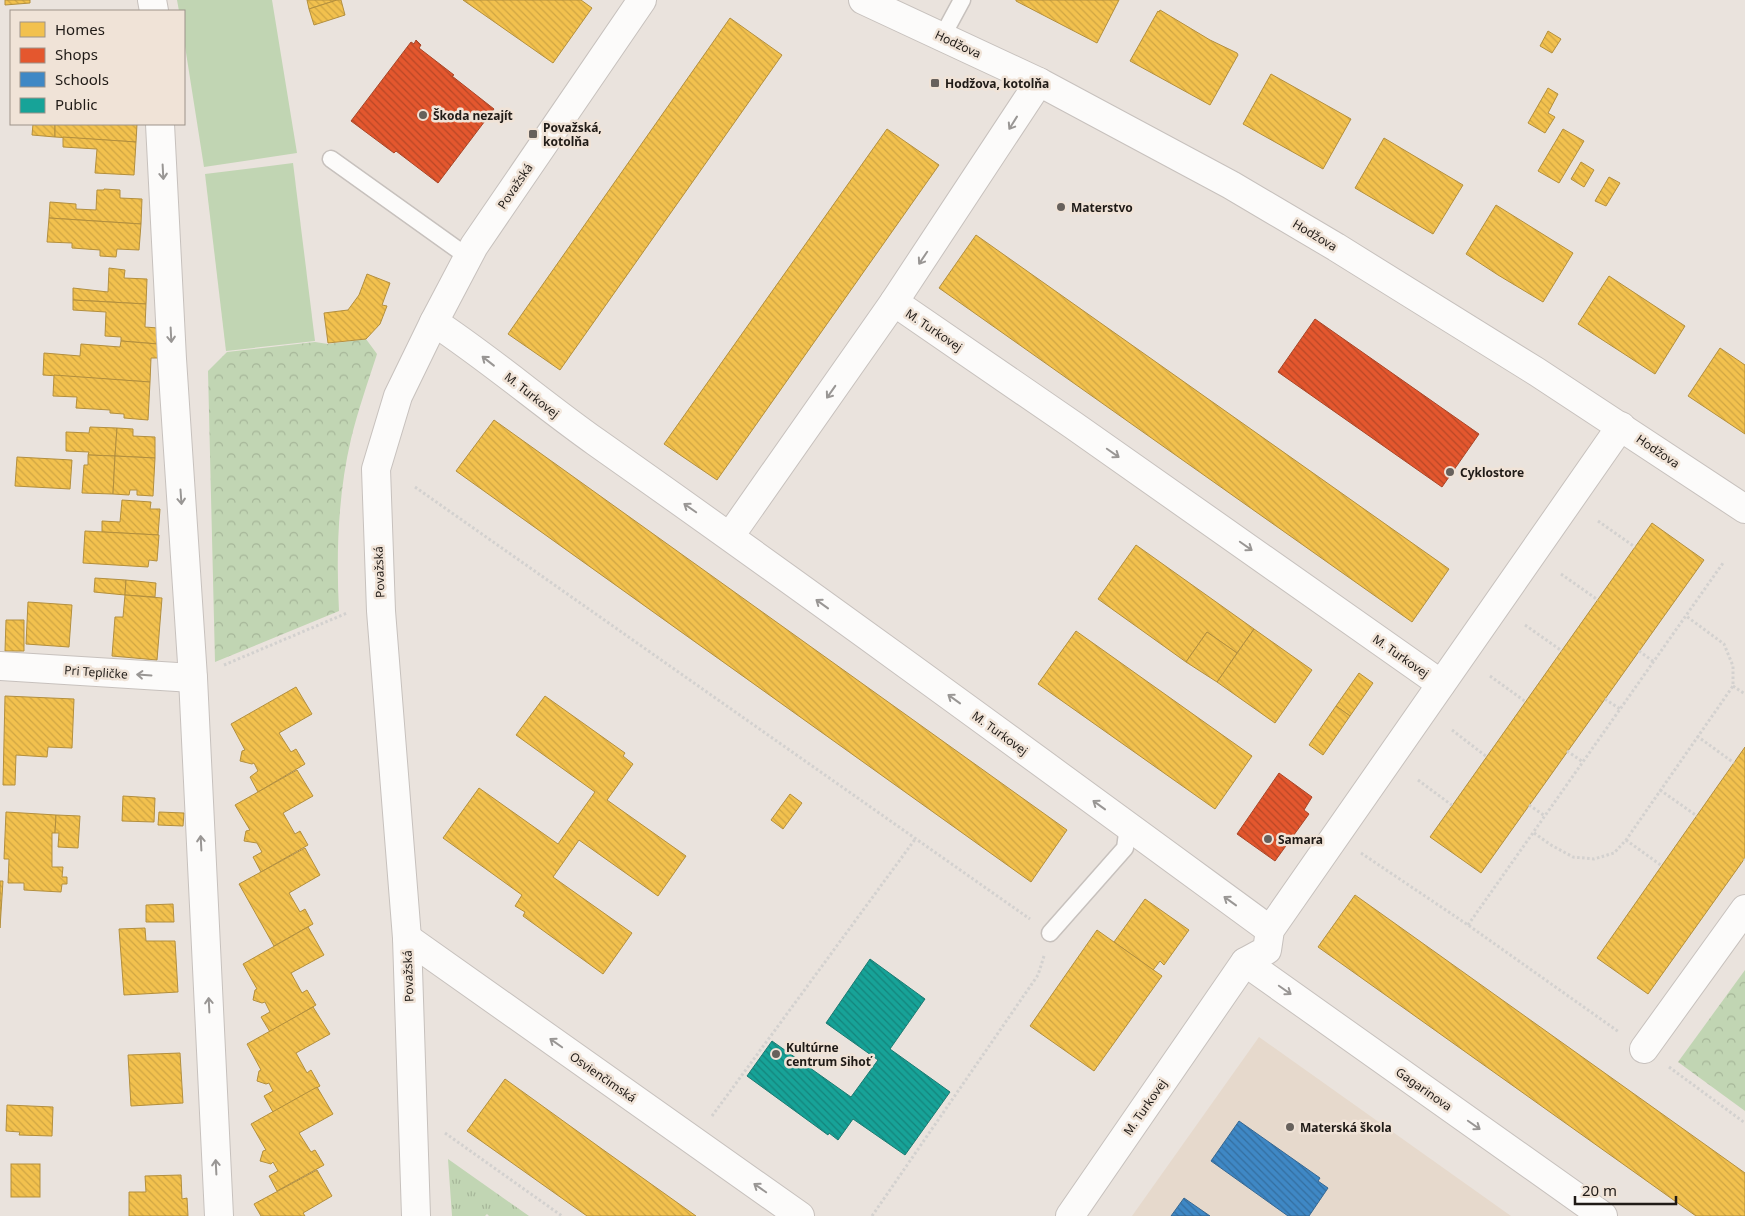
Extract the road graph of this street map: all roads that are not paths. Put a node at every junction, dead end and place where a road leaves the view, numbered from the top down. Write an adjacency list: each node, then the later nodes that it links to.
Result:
1 (642, 0): 8 (street, Považská)
2 (863, 0): 4 (street, Hodžova)
3 (962, 0): 4 (lane)
4 (942, 37): 5 (street, Hodžova)
5 (1039, 82): 9 (street, M. Turkovej, one-way to 9); 11 (street, Hodžova)
6 (160, 125): 15 (street, one-way to 15)
7 (331, 158): 8 (lane)
8 (468, 257): 10 (street, Považská)
9 (894, 302): 13 (street, M. Turkovej, one-way to 13); 16 (street, M. Turkovej, one-way to 16)
10 (434, 322): 13 (street, M. Turkovej, one-way to 10); 21 (street, Považská)
11 (1621, 426): 12 (street, Hodžova); 16 (street, M. Turkovej)
12 (1745, 509)
13 (730, 536): 17 (street, M. Turkovej, one-way to 13)
14 (0, 666): 15 (street, Pri Tepličke, one-way to 14)
15 (193, 678): 24 (street, one-way to 15)
16 (1441, 684): 19 (street, M. Turkovej)
17 (1128, 826): 19 (street, M. Turkovej, one-way to 17); 20 (lane)
18 (1745, 909): 23 (street)
19 (1270, 930): 22 (street, M. Turkovej)
20 (1050, 933)
21 (407, 938): 25 (street, Považská); 26 (street, Osvienčimská, one-way to 21)
22 (1245, 962): 27 (street, M. Turkovej); 28 (street, Gagarinova, one-way to 28)
23 (1644, 1049)
24 (219, 1216)
25 (416, 1216)
26 (800, 1216)
27 (1070, 1216)
28 (1603, 1216)

